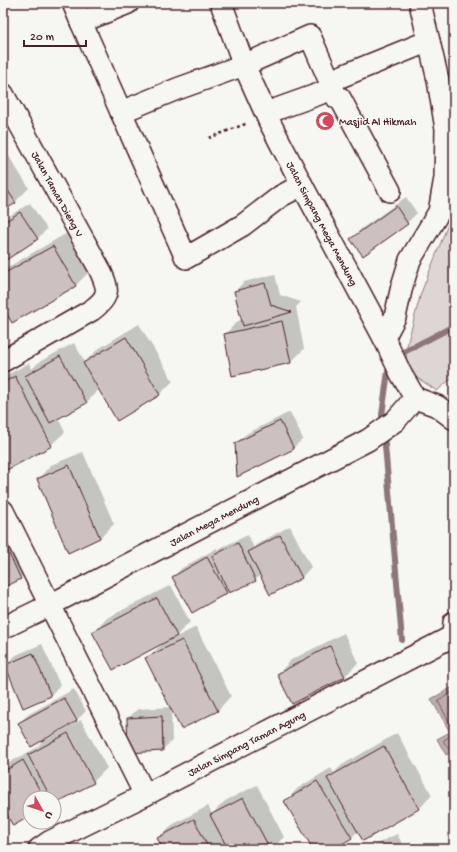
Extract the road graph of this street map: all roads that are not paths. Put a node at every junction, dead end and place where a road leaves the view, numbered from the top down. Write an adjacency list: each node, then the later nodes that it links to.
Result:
1 (73, 3): 5 (street)
2 (128, 3): 5 (street)
3 (221, 3): 7 (street, Jalan Simpang Mega Mendung)
4 (420, 3): 6 (street)
5 (81, 22): 10 (street)
6 (429, 41): 8 (street); 14 (street)
7 (244, 65): 8 (street); 10 (street); 11 (street, Jalan Simpang Mega Mendung)
8 (331, 85): 11 (street); 13 (street)
9 (3, 94): 15 (street, Jalan Taman Dieng V)
10 (121, 112): 12 (street)
11 (266, 115): 12 (street, Jalan Simpang Mega Mendung)
12 (302, 185): 14 (street, Jalan Simpang Mega Mendung)
13 (390, 191)
14 (387, 344): 16 (street, Jalan Simpang Mega Mendung)
15 (3, 360)
16 (415, 398): 17 (street); 19 (street, Jalan Mega Mendung)
17 (454, 419)
18 (3, 511): 19 (street)
19 (50, 605): 20 (street, Jalan Mega Mendung); 22 (street)
20 (3, 628)
21 (453, 629): 22 (street, Jalan Simpang Taman Agung)
22 (145, 795): 23 (street, Jalan Simpang Taman Agung)
23 (39, 849)

